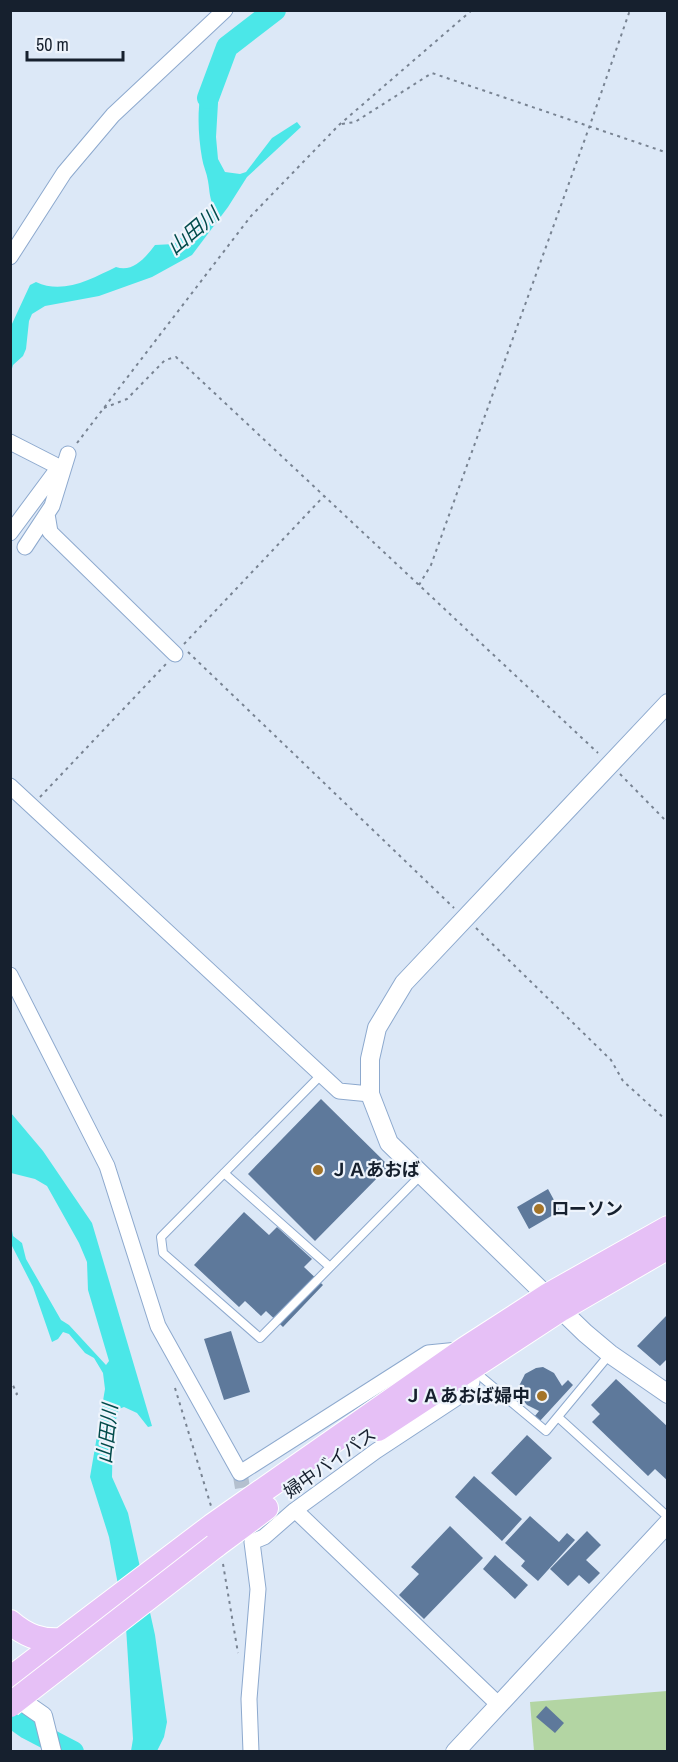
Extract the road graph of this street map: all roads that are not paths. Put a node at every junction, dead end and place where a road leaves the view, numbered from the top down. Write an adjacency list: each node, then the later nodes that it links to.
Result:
1 (225, 10): 2 (street)
2 (10, 257)
3 (10, 442): 6 (street)
4 (68, 454): 5 (street)
5 (47, 514): 7 (street); 8 (street)
6 (10, 534)
7 (25, 547)
8 (178, 650)
9 (668, 703): 13 (street)
10 (10, 786): 12 (street)
11 (10, 975): 21 (street)
12 (321, 1075): 13 (street); 14 (lane)
13 (370, 1094): 15 (street)
14 (224, 1173): 18 (lane); 18 (lane)
15 (421, 1175): 18 (lane); 19 (street)
16 (668, 1228): 19 (highway, 婦中バイパス)
17 (668, 1247): 19 (highway, 婦中バイパス)
18 (330, 1267)
19 (554, 1303): 20 (street); 21 (highway, 婦中バイパス)
20 (610, 1354): 22 (street); 23 (lane)
21 (468, 1359): 23 (lane); 24 (street); 27 (highway, 婦中バイパス)
22 (668, 1394)
23 (559, 1418): 25 (lane)
24 (295, 1510): 34 (street); 36 (street)
25 (668, 1517)
26 (668, 1523): 34 (street)
27 (216, 1535): 29 (highway, 婦中バイパス); 33 (highway, 婦中バイパス, bridge)
28 (11, 1623): 29 (highway); 30 (highway)
29 (63, 1640): 31 (highway, 婦中バイパス)
30 (10, 1667)
31 (10, 1679)
32 (10, 1693): 35 (street)
33 (10, 1705)
34 (499, 1705): 37 (street)
35 (52, 1752)
36 (251, 1752)
37 (455, 1752)

